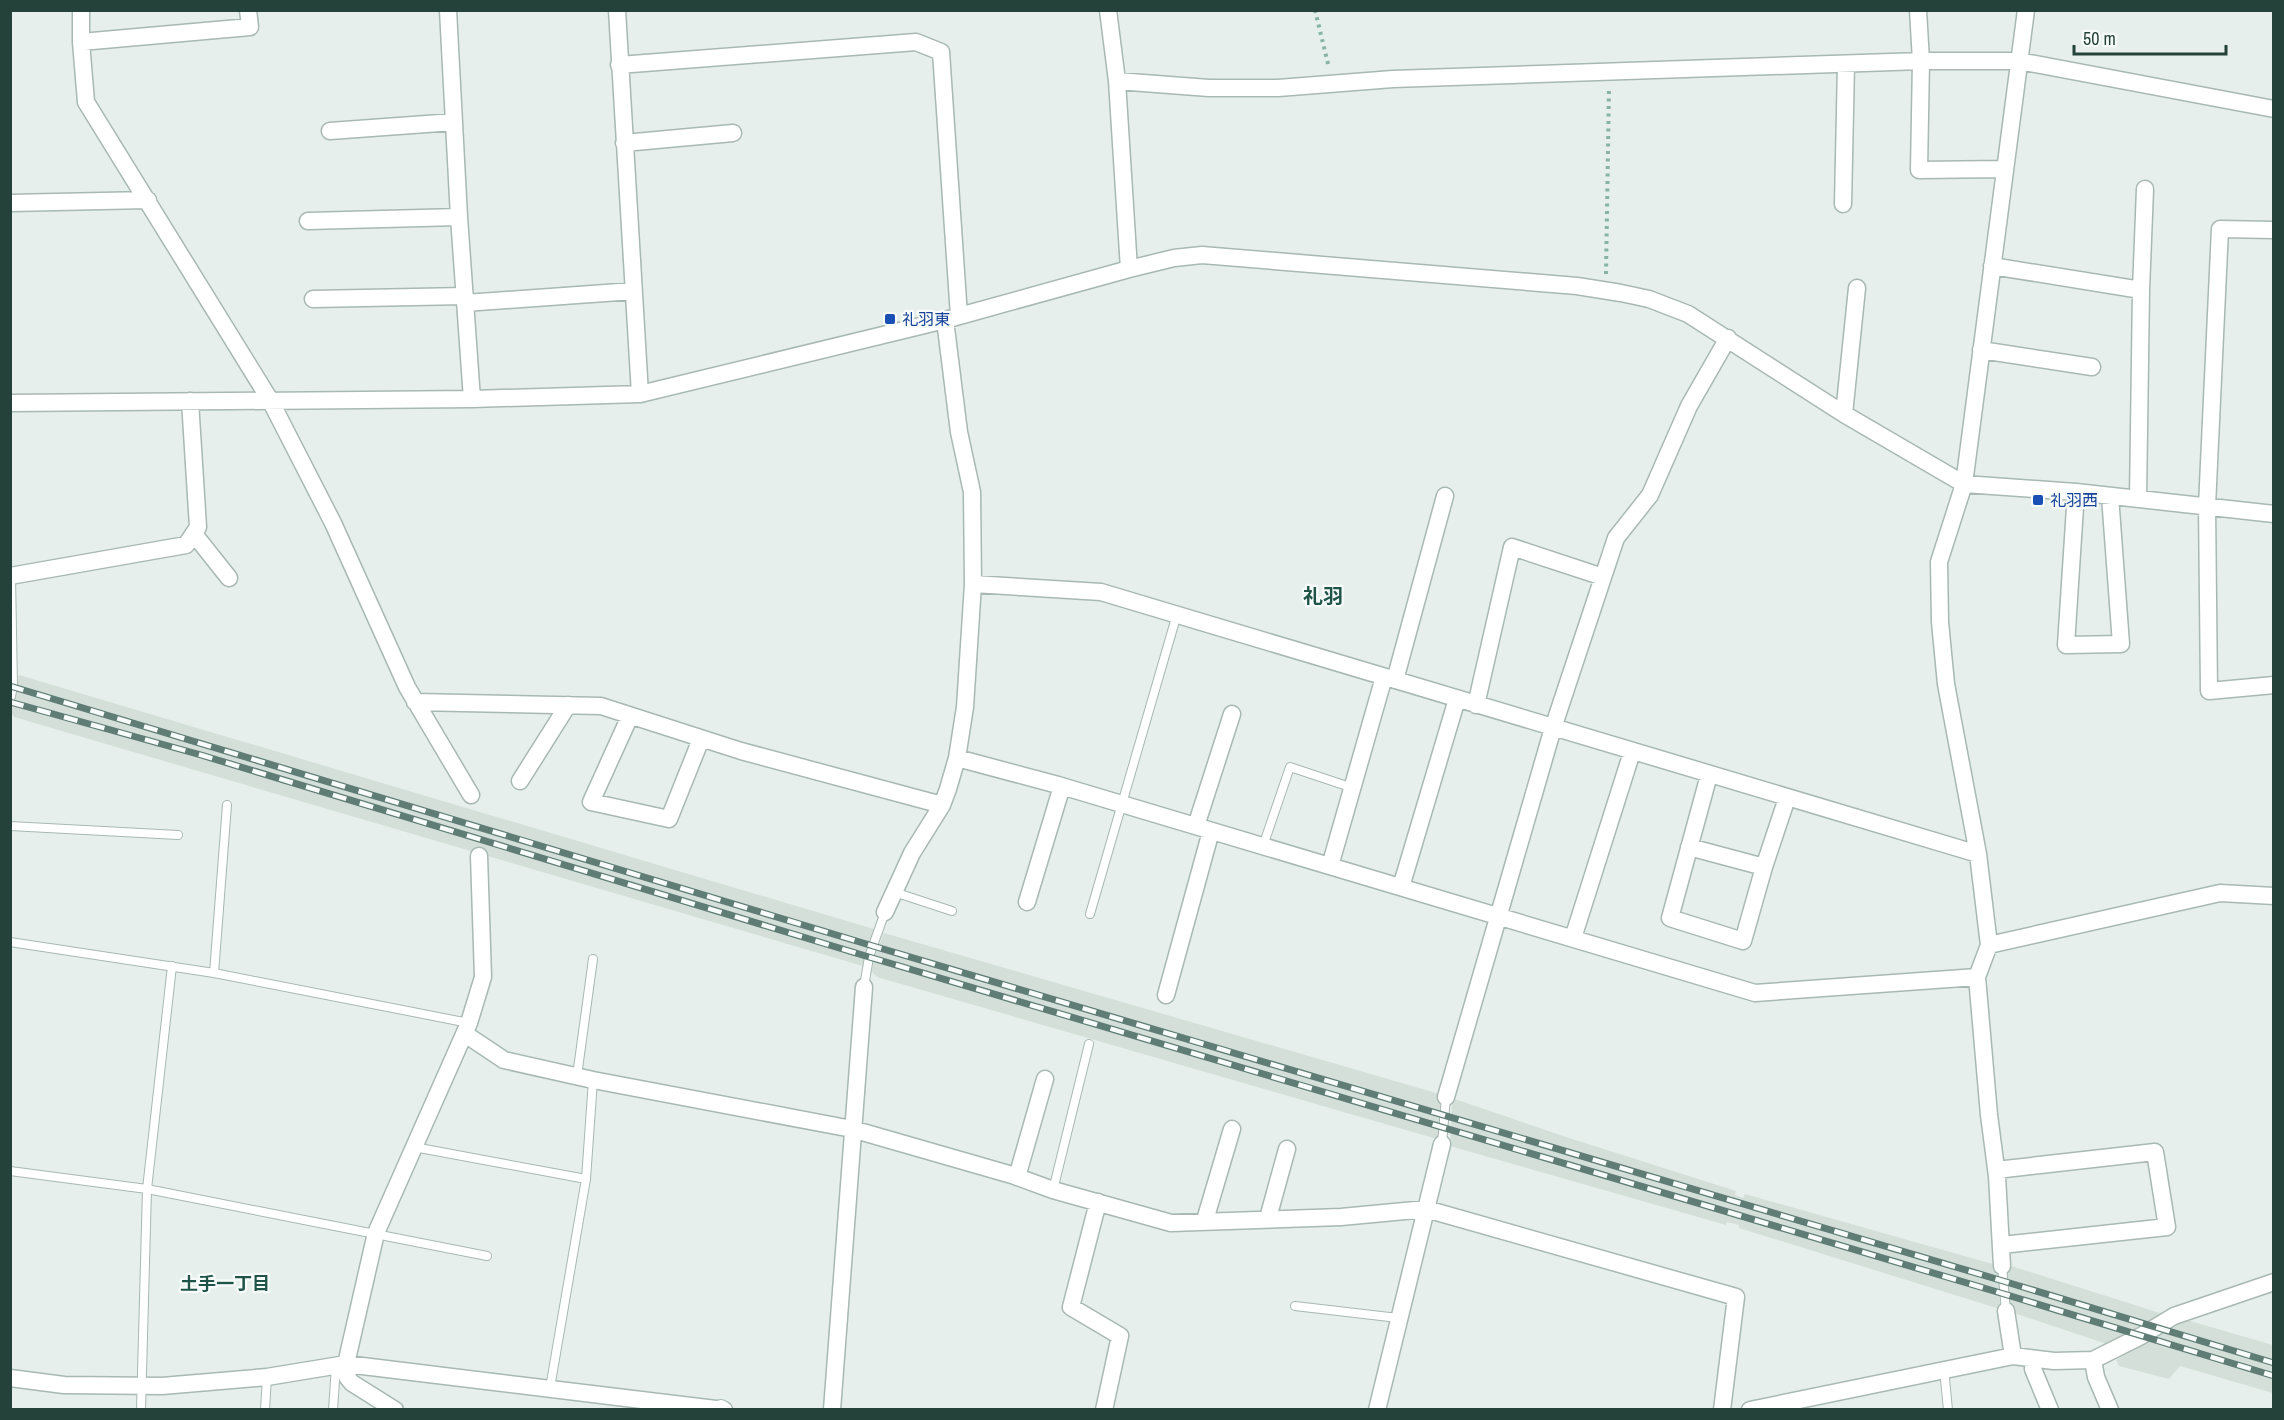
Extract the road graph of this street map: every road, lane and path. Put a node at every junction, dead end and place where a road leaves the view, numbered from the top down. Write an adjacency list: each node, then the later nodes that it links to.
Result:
1 (81, 10): 9 (street)
2 (248, 10): 9 (street)
3 (448, 10): 18 (street)
4 (617, 10): 13 (street)
5 (1108, 10): 15 (street)
6 (1315, 10): 16 (path)
7 (1918, 10): 10 (street)
8 (2026, 10): 11 (street)
9 (81, 42): 24 (street)
10 (1921, 61): 11 (street); 12 (street); 22 (street)
11 (2019, 61): 17 (street); 22 (street)
12 (1846, 64): 14 (street); 26 (street)
13 (619, 65): 21 (street); 38 (street)
14 (1609, 72): 16 (street); 33 (path)
15 (1117, 81): 16 (street); 31 (street)
16 (1333, 84)
17 (2274, 109)
18 (454, 122): 19 (street); 27 (street)
19 (330, 131)
20 (733, 133): 21 (street)
21 (624, 143): 35 (street)
22 (2005, 169): 30 (street)
23 (2145, 189): 34 (street)
24 (148, 200): 25 (street); 44 (street)
25 (10, 203)
26 (1843, 204)
27 (459, 217): 28 (street); 37 (street)
28 (308, 220)
29 (2274, 230): 53 (street)
30 (1992, 266): 34 (street); 40 (street)
31 (1129, 269): 33 (street); 38 (street)
32 (1857, 288): 47 (street)
33 (1605, 290): 39 (street)
34 (2141, 290): 52 (street)
35 (633, 291): 37 (street); 42 (street)
36 (313, 299): 37 (street)
37 (465, 299): 43 (street)
38 (952, 318): 42 (street); 59 (street)
39 (1728, 338): 47 (street); 57 (street)
40 (1981, 350): 41 (street); 48 (street)
41 (2091, 367)
42 (640, 394): 43 (street)
43 (472, 399): 44 (street)
44 (270, 400): 45 (street); 65 (street)
45 (190, 401): 46 (street); 55 (street)
46 (10, 403)
47 (1844, 414): 48 (street)
48 (1964, 484): 49 (street); 88 (street)
49 (2076, 492): 51 (street); 51 (street)
50 (1445, 496): 61 (street)
51 (2110, 496): 52 (street)
52 (2138, 499): 53 (street)
53 (2207, 507): 54 (street); 62 (street)
54 (2274, 514)
55 (194, 534): 56 (street); 58 (street)
56 (11, 576): 64 (lane)
57 (1603, 577): 67 (street); 70 (street)
58 (229, 579)
59 (973, 584): 60 (street); 73 (street)
60 (1177, 614): 61 (street); 80 (lane)
61 (1389, 679): 63 (street); 77 (street)
62 (2274, 685)
63 (1457, 699): 67 (street); 92 (street)
64 (10, 700)
65 (415, 702): 66 (street); 78 (street)
66 (568, 705): 69 (street); 75 (street)
67 (1476, 705): 70 (street)
68 (1232, 714): 84 (street)
69 (630, 716): 71 (street); 71 (street)
70 (1553, 728): 72 (street); 99 (street)
71 (701, 739): 81 (street)
72 (1632, 752): 74 (street); 100 (street)
73 (957, 758): 76 (street); 81 (street)
74 (1709, 775): 79 (street); 87 (street)
75 (520, 781)
76 (1062, 786): 80 (street); 95 (street)
77 (1353, 788): 86 (lane); 90 (street)
78 (471, 795)
79 (1787, 798): 88 (street); 91 (street)
80 (1122, 804): 84 (street); 98 (lane)
81 (942, 805): 93 (street)
82 (227, 806): 105 (lane)
83 (10, 826): 85 (lane)
84 (1204, 829): 86 (street); 108 (street)
85 (178, 835)
86 (1263, 846): 90 (street)
87 (1689, 847): 91 (street); 91 (street)
88 (1978, 854): 102 (street)
89 (479, 856): 109 (street)
90 (1330, 866): 92 (street)
91 (1764, 867)
92 (1401, 887): 99 (street)
93 (893, 892): 96 (lane); 97 (street)
94 (2274, 896): 102 (street)
95 (1027, 902)
96 (952, 911)
97 (885, 912): 107 (lane)
98 (1090, 914)
99 (1499, 916): 100 (street); 113 (street)
100 (1573, 939): 106 (street)
101 (10, 942): 104 (lane)
102 (1989, 945): 106 (street)
103 (593, 959): 111 (lane)
104 (172, 966): 105 (lane); 123 (lane)
105 (214, 973): 109 (lane)
106 (1977, 977): 119 (street)
107 (864, 987): 114 (street)
108 (1166, 995)
109 (467, 1029): 111 (street); 117 (street)
110 (1089, 1044): 124 (lane)
111 (585, 1078): 114 (street); 122 (lane)
112 (1046, 1079): 121 (street)
113 (1446, 1097): 116 (lane)
114 (852, 1129): 121 (street); 152 (street)
115 (1232, 1129): 128 (street)
116 (1442, 1144): 126 (street)
117 (414, 1148): 122 (lane); 129 (street)
118 (1287, 1149): 127 (street)
119 (1996, 1170): 130 (street); 130 (street)
120 (10, 1171): 123 (lane)
121 (1017, 1177): 124 (street)
122 (586, 1179): 145 (lane)
123 (147, 1189): 129 (lane); 144 (lane)
124 (1053, 1190): 125 (street)
125 (1098, 1202): 128 (street); 153 (street)
126 (1426, 1209): 127 (street); 136 (street); 155 (street)
127 (1268, 1218): 128 (street)
128 (1205, 1220)
129 (376, 1233): 131 (lane); 140 (street)
130 (2002, 1245): 132 (street)
131 (487, 1256)
132 (2002, 1266): 135 (lane)
133 (2274, 1282): 139 (street)
134 (1295, 1306): 136 (lane)
135 (2006, 1311): 137 (street)
136 (1398, 1318): 154 (street)
137 (2013, 1356): 138 (street); 141 (street)
138 (2034, 1360): 139 (street); 158 (street)
139 (2093, 1360): 159 (street)
140 (341, 1365): 142 (street); 145 (street); 150 (lane); 151 (street)
141 (1944, 1369): 146 (street); 157 (lane)
142 (267, 1377): 144 (street); 149 (lane)
143 (10, 1378): 144 (street)
144 (141, 1385): 148 (lane)
145 (550, 1388): 147 (street)
146 (1812, 1403): 156 (street)
147 (722, 1409)
148 (141, 1410)
149 (265, 1410)
150 (333, 1410)
151 (395, 1410)
152 (832, 1410)
153 (1104, 1410)
154 (1377, 1410)
155 (1722, 1410)
156 (1750, 1410)
157 (1948, 1410)
158 (2050, 1410)
159 (2110, 1410)

